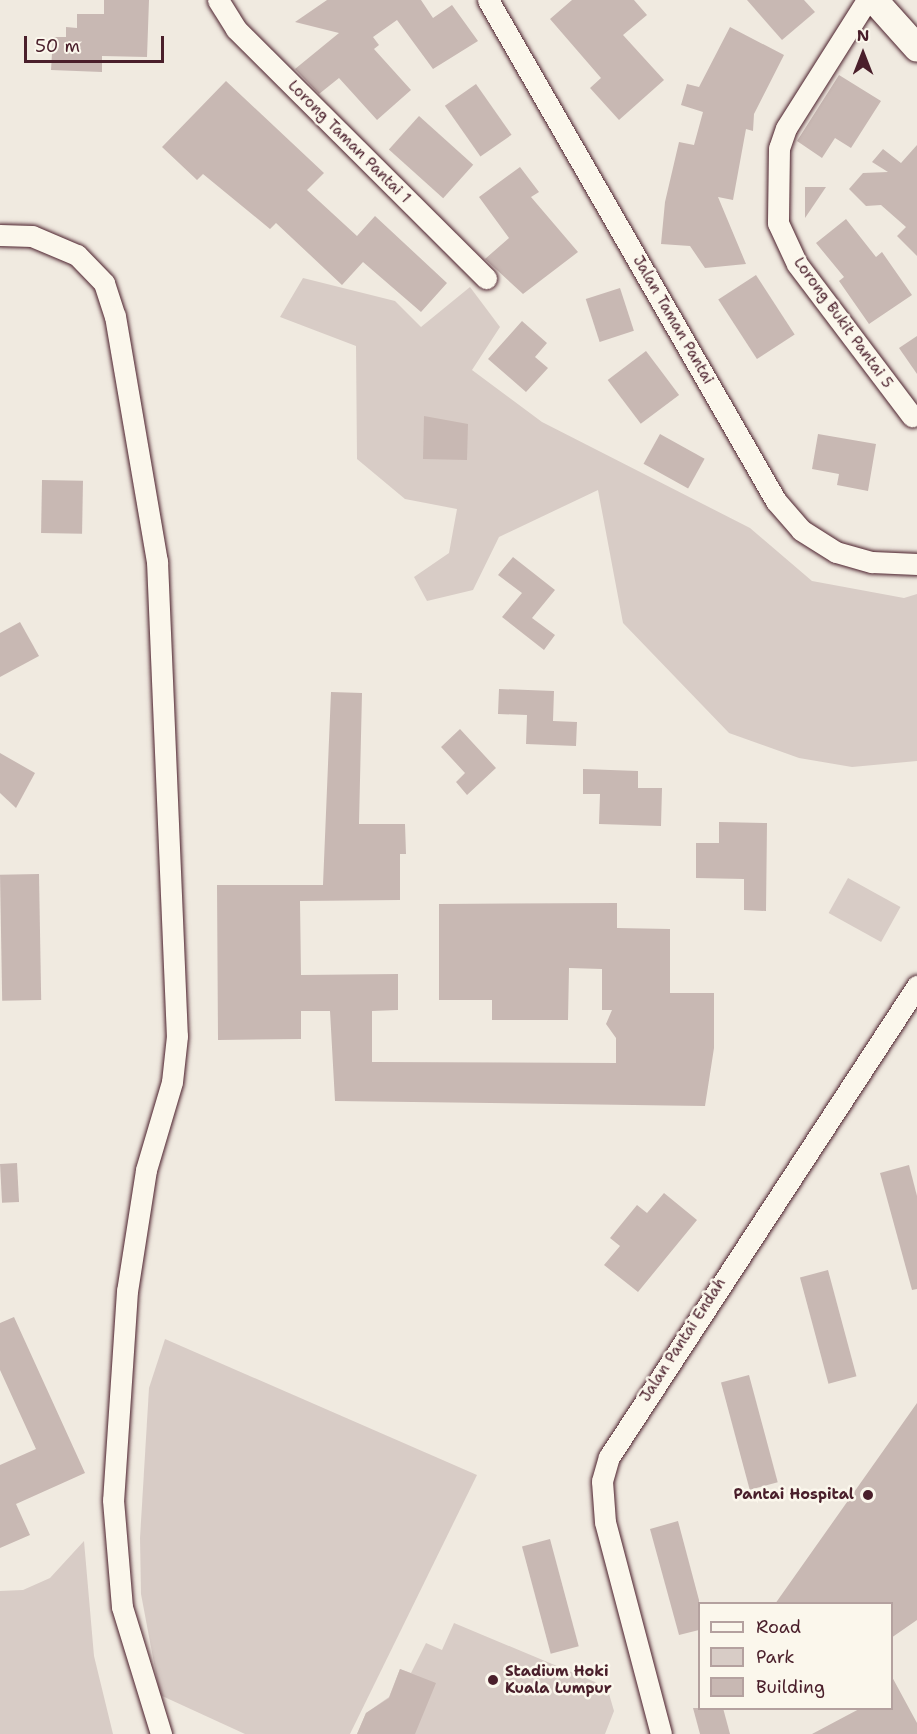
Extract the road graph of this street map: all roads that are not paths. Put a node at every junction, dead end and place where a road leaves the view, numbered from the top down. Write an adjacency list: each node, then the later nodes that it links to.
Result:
1 (218, 0): 7 (street, Lorong Taman Pantai 1)
2 (488, 0): 9 (street, Jalan Taman Pantai)
3 (867, 0): 8 (street, Lorong Bukit Pantai 5)
4 (874, 0): 5 (street)
5 (914, 39)
6 (0, 236): 11 (street)
7 (486, 278)
8 (912, 416)
9 (917, 564)
10 (917, 986): 12 (street, Jalan Pantai Endah)
11 (161, 1734)
12 (661, 1734)

